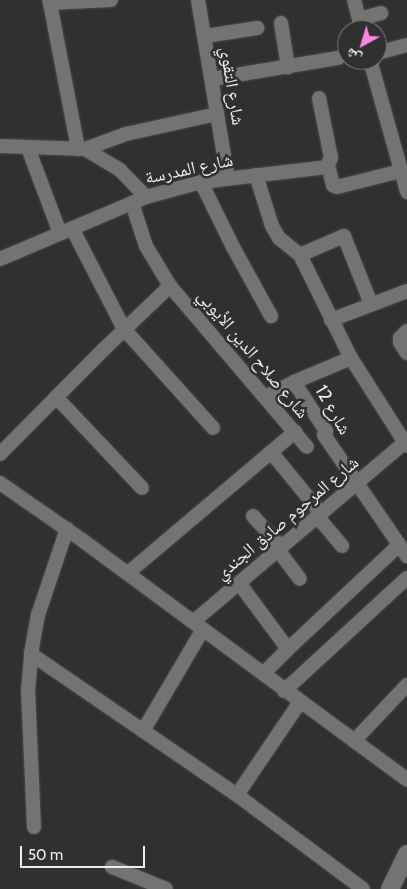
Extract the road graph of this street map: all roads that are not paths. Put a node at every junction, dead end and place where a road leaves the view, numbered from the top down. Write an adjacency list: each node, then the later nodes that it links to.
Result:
1 (111, 0): 4 (street)
2 (198, 0): 10 (street, شارع التقوي)
3 (354, 0): 6 (street)
4 (49, 2): 21 (street)
5 (381, 13): 7 (street)
6 (360, 20)
7 (368, 20)
8 (281, 23): 14 (street)
9 (257, 28): 10 (street)
10 (205, 36): 16 (street, شارع التقوي)
11 (407, 45): 12 (street)
12 (387, 50)
13 (337, 58): 14 (street)
14 (288, 67): 16 (street)
15 (373, 70): 23 (street)
16 (212, 79): 18 (street, شارع التقوي)
17 (318, 98): 22 (street)
18 (217, 114): 21 (street); 25 (street, شارع التقوي)
19 (0, 146): 20 (street)
20 (28, 148): 21 (street); 30 (street)
21 (82, 149): 28 (street)
22 (328, 165): 23 (street); 24 (street, شارع المدرسة)
23 (401, 171): 27 (street)
24 (256, 175): 25 (street, شارع المدرسة); 31 (street)
25 (228, 179): 26 (street, شارع المدرسة)
26 (201, 182): 28 (street, شارع المدرسة); 36 (street)
27 (407, 192)
28 (146, 197): 29 (street, شارع المدرسة)
29 (132, 203): 30 (street, شارع المدرسة); 33 (street, شارع صلاح الدين الأيوبي)
30 (66, 231): 32 (street, شارع المدرسة); 38 (street)
31 (300, 255): 35 (street); 37 (street)
32 (0, 259)
33 (170, 286): 38 (street); 44 (street, شارع صلاح الدين الأيوبي)
34 (407, 291): 35 (street)
35 (371, 304): 37 (street)
36 (272, 316)
37 (332, 320): 41 (street)
38 (124, 329): 43 (street); 45 (street)
39 (407, 331): 40 (street)
40 (407, 353)
41 (351, 358): 42 (street); 47 (street)
42 (294, 382): 44 (street); 52 (street, شارع 12)
43 (56, 397): 50 (street); 53 (street)
44 (265, 397): 46 (street, شارع صلاح الدين الأيوبي)
45 (213, 428)
46 (295, 432): 48 (street, شارع صلاح الدين الأيوبي); 49 (street)
47 (406, 444): 52 (street, شارع المرحوم صادق الجندي)
48 (307, 447)
49 (270, 452): 54 (street); 60 (street)
50 (0, 454)
51 (0, 483): 56 (street)
52 (357, 483): 54 (street, شارع المرحوم صادق الجندي); 59 (street, شارع 12)
53 (142, 488)
54 (319, 515): 57 (street); 58 (street, شارع المرحوم صادق الجندي)
55 (253, 516): 58 (street)
56 (67, 529): 60 (street); 66 (street)
57 (342, 546)
58 (279, 549): 62 (street); 63 (street, شارع المرحوم صادق الجندي)
59 (403, 551): 65 (street)
60 (128, 573): 64 (street)
61 (407, 578): 69 (street)
62 (300, 579)
63 (239, 583): 64 (street, شارع المرحوم صادق الجندي); 65 (street)
64 (198, 626): 67 (street); 71 (street, شارع المرحوم صادق الجندي)
65 (288, 649): 67 (street)
66 (31, 654): 71 (street); 75 (street)
67 (263, 674): 69 (street)
68 (407, 685): 72 (street)
69 (284, 691): 70 (street)
70 (300, 702): 72 (street); 74 (street)
71 (143, 731): 74 (street)
72 (354, 741): 73 (street)
73 (407, 780)
74 (237, 795): 79 (street)
75 (34, 827)
76 (407, 854): 80 (street)
77 (112, 868): 78 (street)
78 (166, 889)
79 (363, 889)
80 (390, 889)

